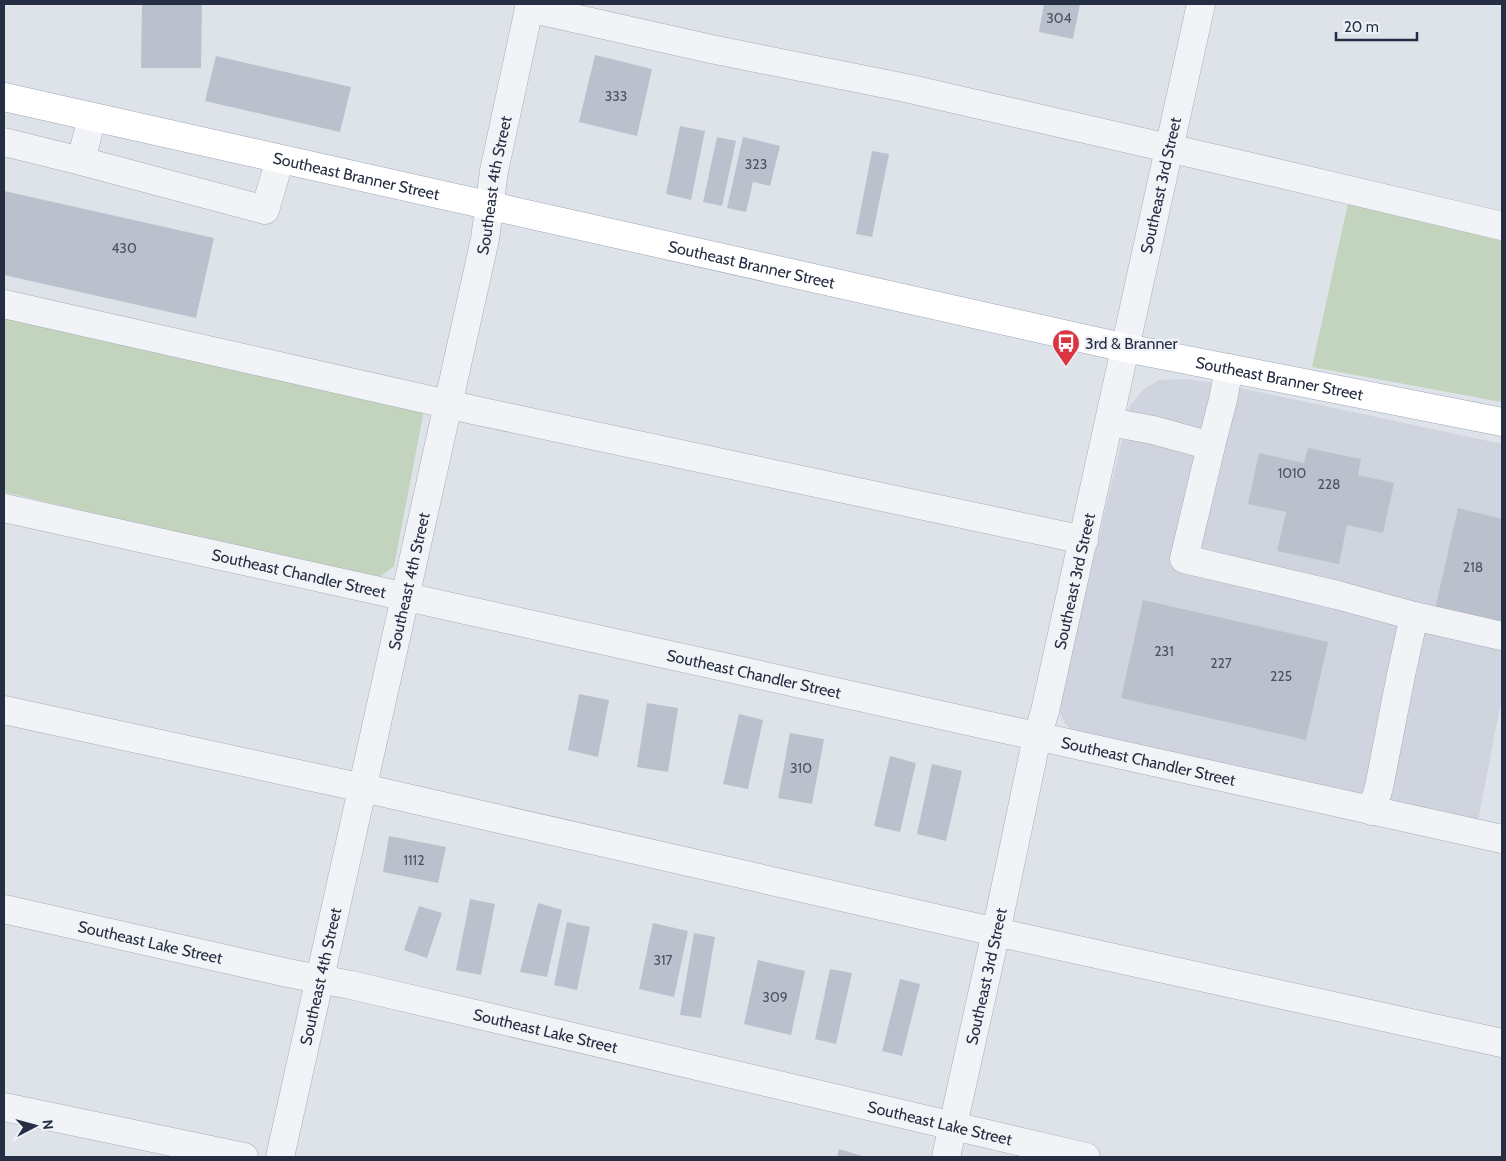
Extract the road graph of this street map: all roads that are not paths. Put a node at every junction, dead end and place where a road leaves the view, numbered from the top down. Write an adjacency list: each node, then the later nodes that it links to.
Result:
1 (1202, 4): 6 (street, Southeast 3rd Street)
2 (529, 6): 6 (street); 9 (street, Southeast 4th Street)
3 (4, 97): 4 (main road, Southeast Branner Street)
4 (92, 117): 7 (main road, Southeast Branner Street); 8 (street)
5 (4, 142): 8 (street)
6 (1168, 148): 10 (street); 12 (street, Southeast 3rd Street)
7 (280, 158): 8 (street); 9 (main road, Southeast Branner Street)
8 (81, 161)
9 (489, 205): 12 (main road, Southeast Branner Street); 14 (street, Southeast 4th Street)
10 (1502, 226)
11 (4, 304): 14 (street)
12 (1126, 348): 13 (main road, Southeast Branner Street); 15 (street, Southeast 3rd Street)
13 (1229, 368): 16 (main road, Southeast Branner Street); 17 (street)
14 (448, 404): 19 (street); 20 (street, Southeast 4th Street)
15 (1110, 422): 17 (street); 19 (street, Southeast 3rd Street)
16 (1502, 422)
17 (1211, 446): 21 (street)
18 (4, 508): 20 (street, Southeast Chandler Street)
19 (1084, 540): 24 (street, Southeast 3rd Street)
20 (405, 596): 24 (street, Southeast Chandler Street); 25 (street, Southeast 4th Street)
21 (1414, 616): 22 (street); 26 (street)
22 (1502, 636)
23 (4, 710): 25 (street)
24 (1036, 737): 26 (street, Southeast Chandler Street); 29 (street, Southeast 3rd Street)
25 (363, 788): 29 (street); 30 (street, Southeast 4th Street)
26 (1372, 811): 27 (street, Southeast Chandler Street)
27 (1502, 839)
28 (4, 909): 30 (street, Southeast Lake Street)
29 (996, 932): 31 (street); 33 (street, Southeast 3rd Street)
30 (320, 978): 33 (street, Southeast Lake Street); 35 (street, Southeast 4th Street)
31 (1502, 1043)
32 (4, 1107): 34 (street)
33 (953, 1127): 36 (street, Southeast 3rd Street); 37 (street, Southeast Lake Street)
34 (244, 1157)
35 (280, 1157)
36 (946, 1157)
37 (1086, 1157)

